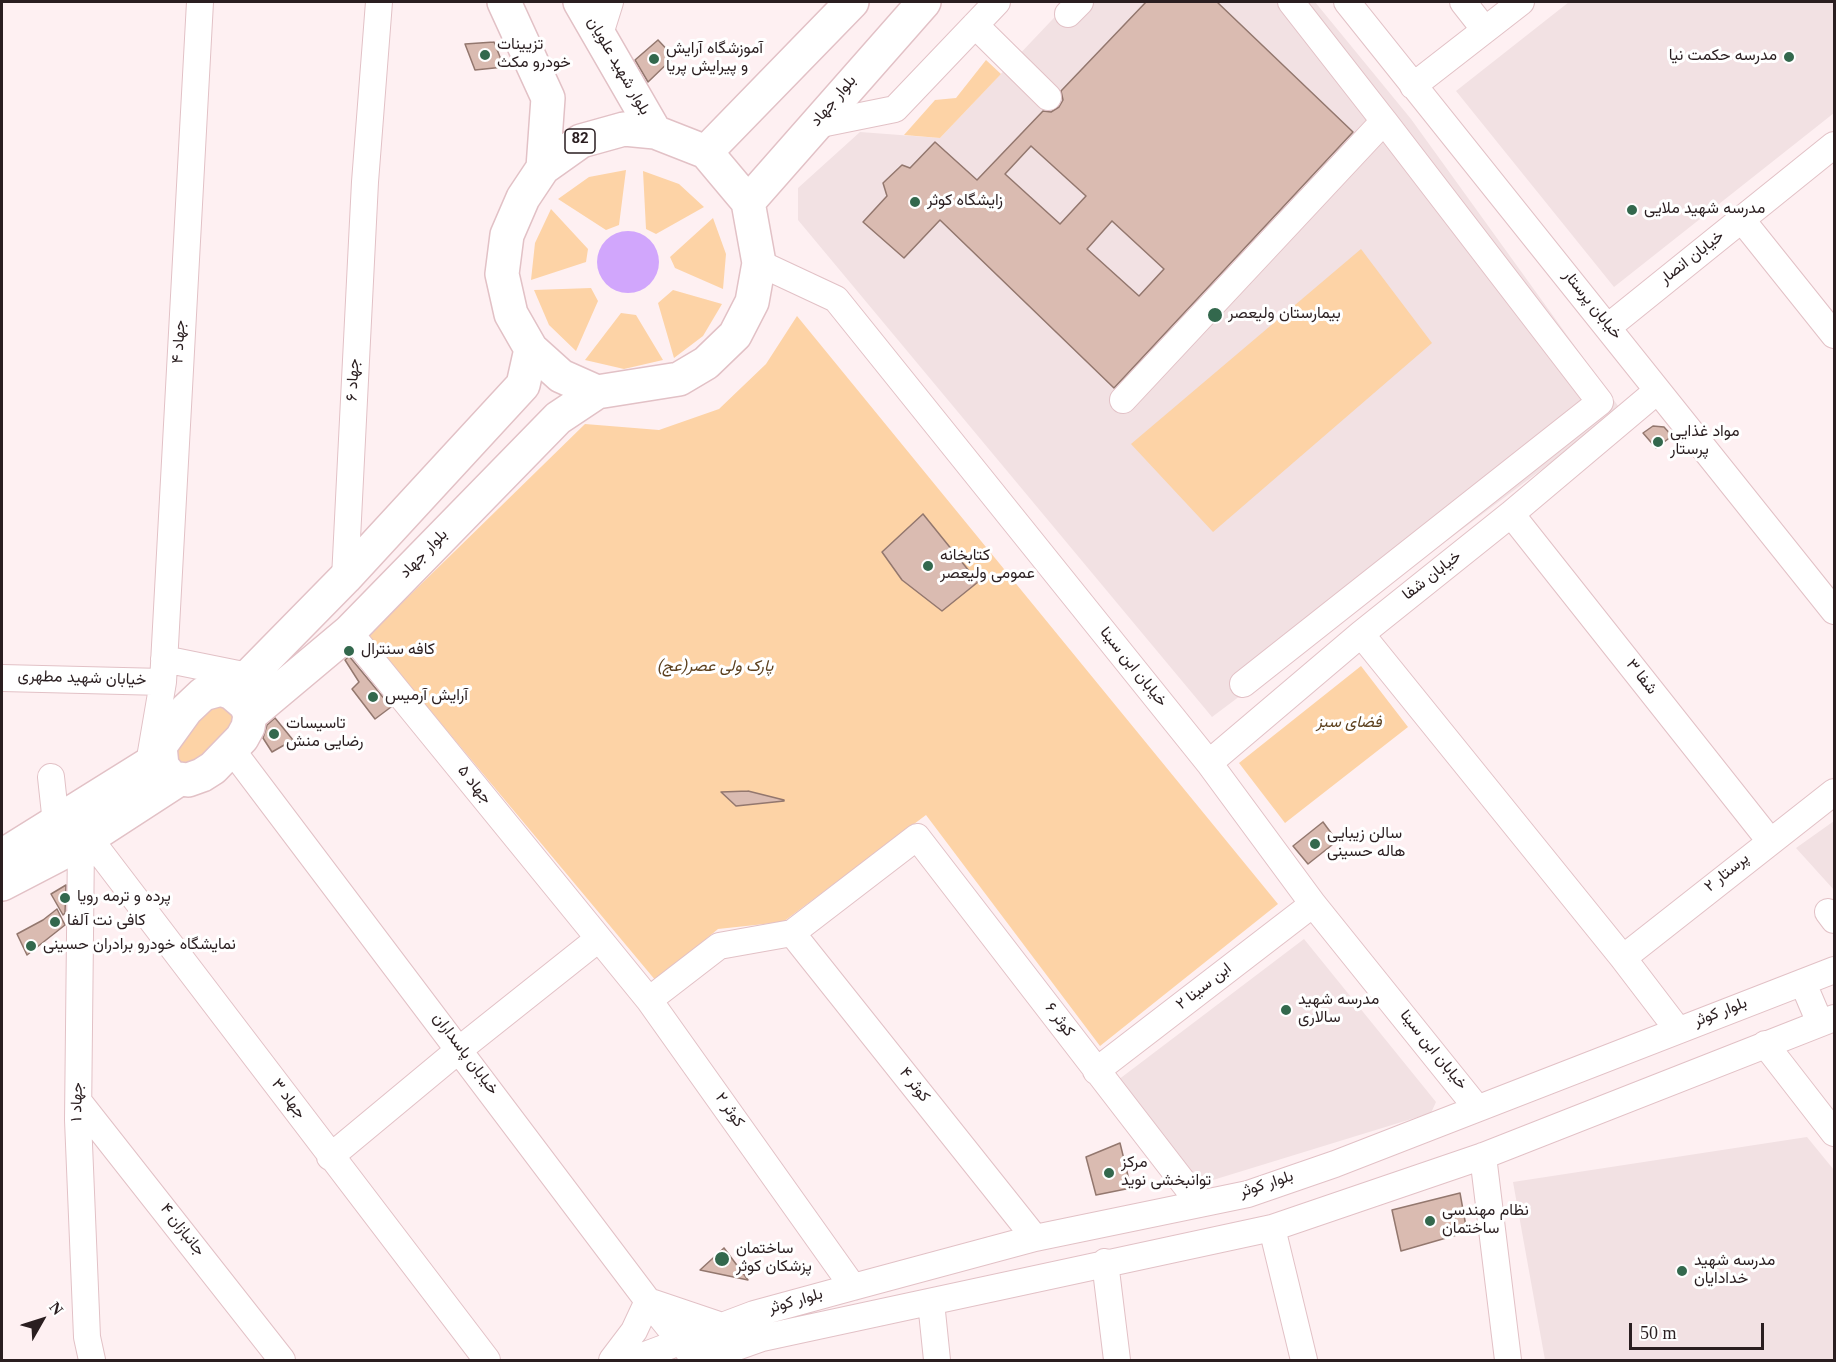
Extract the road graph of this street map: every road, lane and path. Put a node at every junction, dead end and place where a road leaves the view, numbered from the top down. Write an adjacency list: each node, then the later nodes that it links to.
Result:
1 (200, 2): 38 (street, جهاد ۴)
2 (379, 2): 34 (street, جهاد ۶)
3 (504, 2): 23 (main road, 82)
4 (580, 2): 15 (main road, بلوار شهید علویان)
5 (610, 2): 15 (street)
6 (852, 2): 22 (main road)
7 (924, 2): 19 (main road, بلوار جهاد)
8 (997, 2): 13 (street)
9 (1291, 2): 18 (street)
10 (1347, 2): 16 (street, خیابان پرستار)
11 (1463, 2): 14 (street)
12 (1521, 2): 14 (street)
13 (975, 25): 17 (street); 19 (street)
14 (1485, 30): 16 (street)
15 (599, 37): 20 (main road, بلوار شهید علویان)
16 (1413, 86): 27 (street, خیابان پرستار)
17 (1048, 97)
18 (1384, 120): 32 (street); 40 (street)
19 (816, 125): 24 (main road, بلوار جهاد)
20 (655, 132): 22 (main road, 82); 23 (main road, 82)
21 (1834, 145): 25 (street, خیابان انصار)
22 (706, 152): 24 (main road, 82)
23 (543, 168): 29 (main road, 82)
24 (748, 202): 26 (main road, 82)
25 (1742, 220): 27 (street, خیابان انصار); 28 (street)
26 (759, 263): 31 (main road, 82); 43 (street, خیابان ابن سینا)
27 (1608, 327): 30 (street, خیابان پرستار)
28 (1834, 335)
29 (531, 349): 31 (main road, 82); 34 (main road)
30 (1657, 391): 33 (street, خیابان شفا); 35 (street, خیابان پرستار)
31 (597, 392): 36 (main road, بلوار جهاد)
32 (1123, 400)
33 (1511, 514): 37 (street, خیابان شفا); 48 (street, شفا ۳)
34 (345, 578): 41 (main road)
35 (1834, 611)
36 (349, 632): 41 (main road, بلوار جهاد); 53 (street, جهاد ۵)
37 (1361, 634): 43 (street, خیابان شفا); 54 (street)
38 (164, 670): 39 (street, خیابان شهید مطهری); 41 (street, خیابان شهید مطهری); 44 (street, جهاد ۴)
39 (2, 678)
40 (1243, 684)
41 (243, 695): 42 (main road); 44 (main road)
42 (232, 750): 44 (main road); 61 (street, خیابان پاسداران)
43 (1209, 763): 51 (street, خیابان ابن سینا)
44 (162, 768): 47 (main road)
45 (51, 777): 47 (street, جهاد ۱)
46 (1834, 792): 48 (street, پرستار ۲)
47 (75, 835): 49 (main road); 50 (main road); 63 (street, جهاد ۱); 67 (street, جهاد ۳)
48 (1770, 841): 54 (street, پرستار ۲)
49 (2, 856)
50 (2, 884)
51 (1313, 904): 62 (street, ابن سینا ۲); 64 (street, خیابان ابن سینا)
52 (792, 933): 57 (street); 62 (street, کوثر ۶); 70 (street, کوثر ۴)
53 (597, 940): 57 (street, کوثر ۲); 61 (street)
54 (1623, 958): 59 (street)
55 (1834, 970): 56 (street, بلوار کوثر)
56 (1803, 983): 58 (street); 59 (street, بلوار کوثر)
57 (649, 1000): 72 (street, کوثر ۲)
58 (1827, 1021): 60 (street, بلوار کوثر)
59 (1678, 1030): 64 (street, بلوار کوثر)
60 (1765, 1044): 65 (street); 66 (street, بلوار کوثر)
61 (460, 1049): 67 (street); 73 (street, خیابان پاسداران)
62 (1096, 1071): 68 (street, کوثر ۶)
63 (80, 1102): 79 (street, جهاد ۱); 80 (street, جانبازان ۴)
64 (1477, 1107): 68 (street, بلوار کوثر)
65 (1832, 1125)
66 (1483, 1156): 69 (street, بلوار کوثر); 88 (street)
67 (330, 1157): 81 (street, جهاد ۳)
68 (1200, 1204): 70 (street, بلوار کوثر)
69 (1272, 1228): 71 (street, بلوار کوثر); 78 (street)
70 (1035, 1238): 72 (street, بلوار کوثر)
71 (1105, 1262): 74 (street, بلوار کوثر); 87 (street)
72 (853, 1287): 76 (street, بلوار کوثر)
73 (648, 1301): 75 (street); 77 (street, خیابان پاسداران); 82 (street)
74 (931, 1302): 76 (street, بلوار کوثر); 86 (street)
75 (722, 1326): 76 (street, بلوار کوثر); 77 (street, بلوار کوثر)
76 (750, 1339): 85 (street, بلوار کوثر)
77 (680, 1340): 83 (street, بلوار کوثر); 84 (street, خیابان پاسداران)
78 (1303, 1356)
79 (92, 1360)
80 (282, 1360)
81 (487, 1360)
82 (612, 1360)
83 (632, 1360)
84 (696, 1360)
85 (700, 1360)
86 (937, 1360)
87 (1117, 1360)
88 (1508, 1360)

